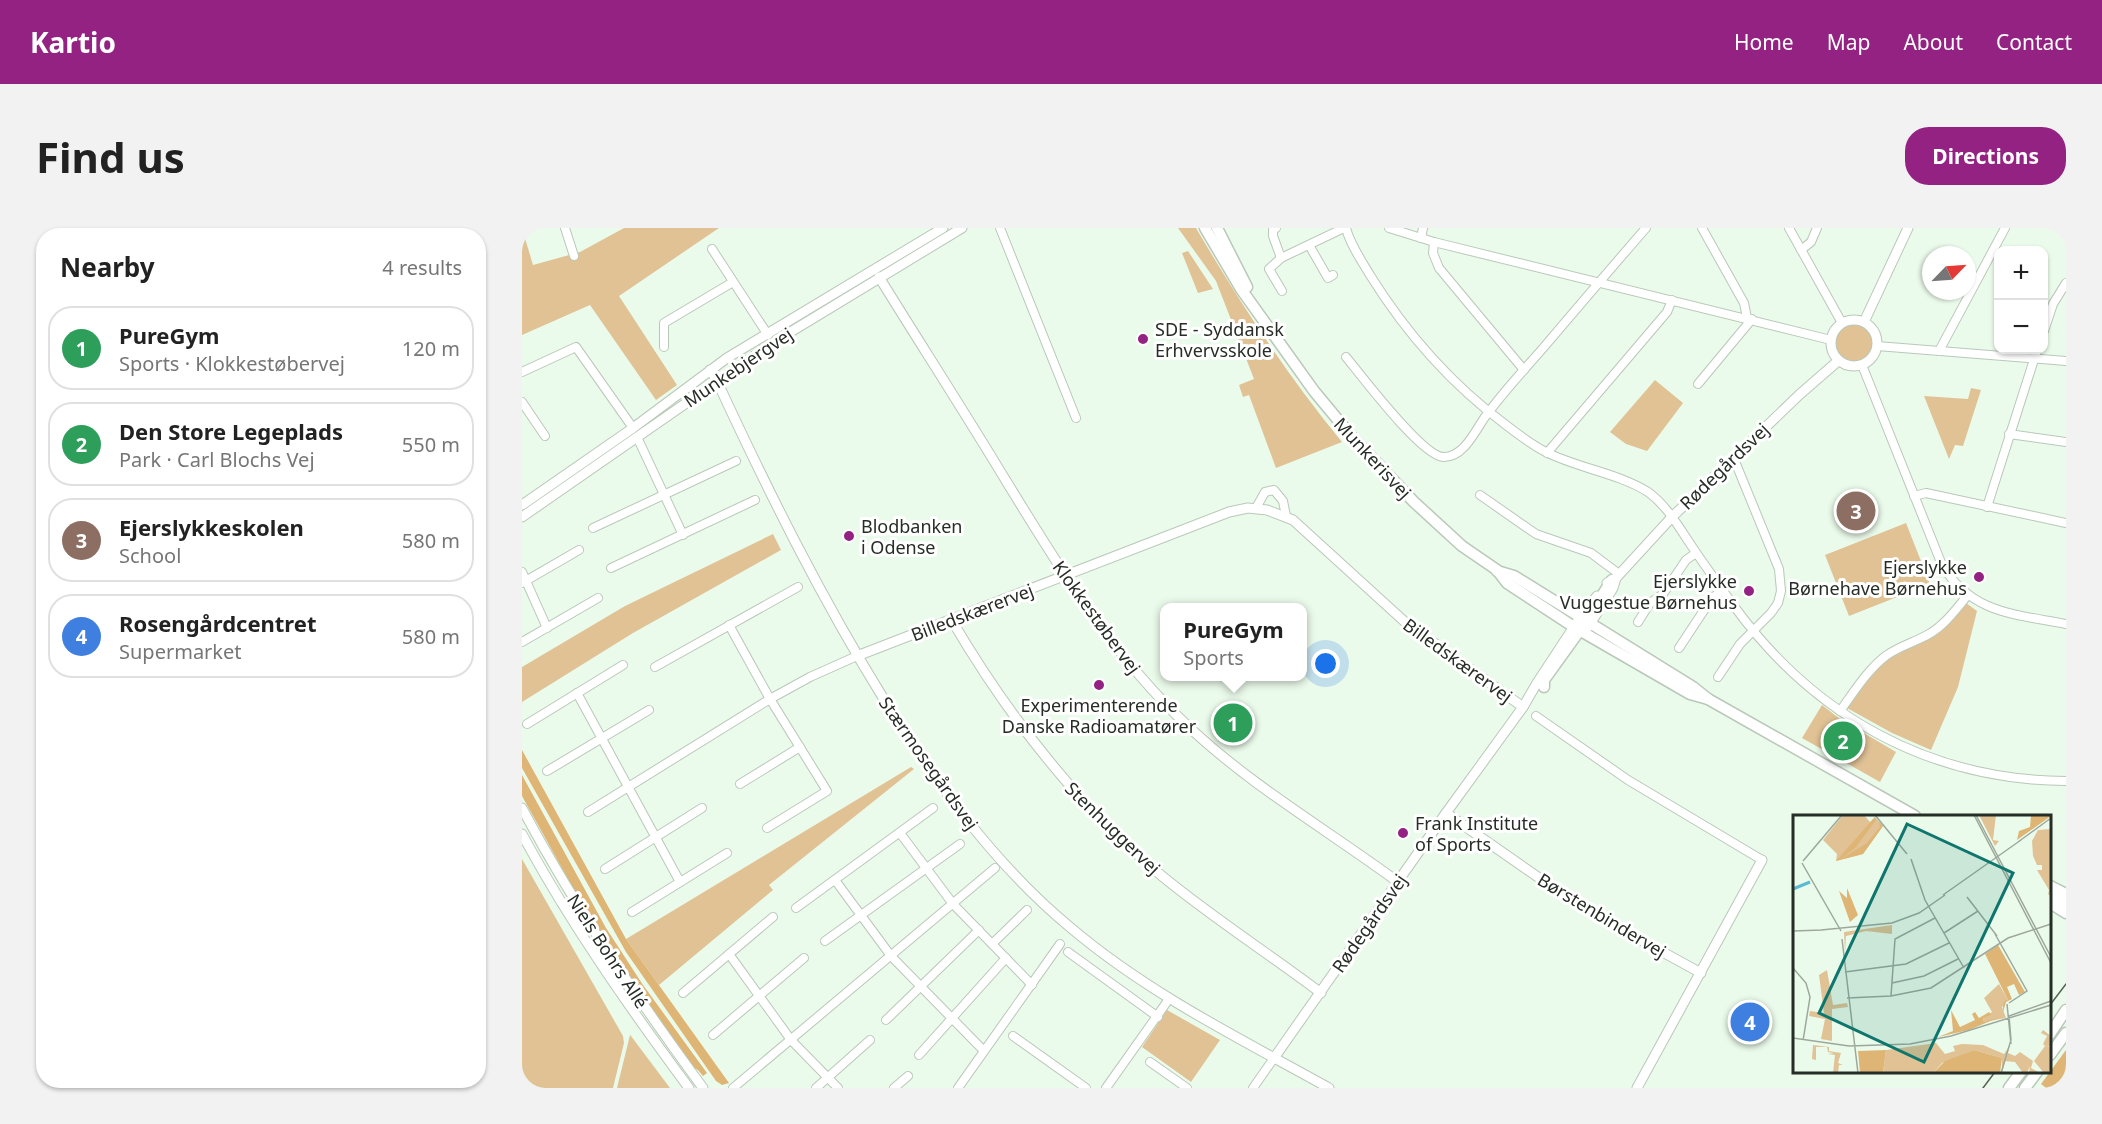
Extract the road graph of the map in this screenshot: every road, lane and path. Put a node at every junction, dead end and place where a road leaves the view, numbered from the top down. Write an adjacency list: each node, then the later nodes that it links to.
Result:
1 (566, 228): 22 (street)
2 (962, 228): 25 (street, Munkebjergvej)
3 (1000, 228): 55 (street)
4 (1205, 228): 35 (main road, Munkerisvej)
5 (1217, 228): 35 (main road, Munkerisvej)
6 (1276, 228): 23 (street)
7 (1345, 228): 19 (street); 54 (street)
8 (1389, 228): 17 (street)
9 (1424, 228): 17 (street)
10 (1646, 228): 27 (street)
11 (1702, 228): 32 (street)
12 (1789, 228): 21 (street)
13 (1817, 228): 21 (street)
14 (1908, 228): 33 (street)
15 (2005, 228): 41 (street)
16 (940, 229): 36 (street, Munkebjergvej)
17 (1421, 238): 18 (street)
18 (1434, 242): 27 (street); 49 (street)
19 (1309, 245): 23 (street); 24 (street)
20 (712, 249): 26 (street, Munkebjergvej)
21 (1801, 250): 34 (street)
22 (573, 256)
23 (1281, 258): 29 (street)
24 (1333, 275)
25 (879, 277): 51 (street, Munkebjergvej); 81 (street, Klokkestøbervej)
26 (733, 282): 36 (street, Munkebjergvej); 40 (street)
27 (1599, 282): 30 (street); 49 (street)
28 (2066, 283): 31 (street)
29 (1282, 291)
30 (1672, 300): 32 (street); 60 (street)
31 (2048, 318)
32 (1749, 319): 37 (street); 52 (street)
33 (1864, 322): 34 (street); 39 (street)
34 (1842, 323): 37 (street)
35 (1269, 327): 79 (main road, Munkerisvej)
36 (768, 335): 38 (street, Munkebjergvej)
37 (1831, 340): 45 (street)
38 (756, 343): 48 (street, Munkebjergvej); 51 (street)
39 (1877, 346): 41 (street); 47 (street)
40 (664, 347)
41 (1939, 351): 44 (street)
42 (2036, 354): 44 (street)
43 (1346, 357): 54 (street)
44 (2034, 358): 46 (street); 57 (street)
45 (1838, 361): 47 (street); 61 (street, Rødegårdsvej)
46 (2066, 361)
47 (1862, 365): 65 (street)
48 (710, 370): 51 (street, Stærmosegårdsvej); 56 (street, Munkebjergvej)
49 (1524, 370): 54 (street)
50 (522, 372): 56 (street)
51 (717, 381): 56 (street, Munkebjergvej); 97 (street, Stærmosegårdsvej)
52 (1698, 384)
53 (522, 402): 58 (street)
54 (1489, 412): 60 (street)
55 (1076, 418)
56 (635, 433): 63 (street); 67 (street, Munkebjergvej); 71 (street, Munkebjergvej)
57 (2009, 434): 59 (street); 68 (street)
58 (545, 436)
59 (2066, 442)
60 (1547, 453): 72 (street)
61 (1734, 459): 72 (street, Rødegårdsvej); 94 (street)
62 (736, 460): 63 (street)
63 (664, 495): 74 (street); 75 (street)
64 (1480, 495): 82 (street)
65 (1914, 496): 68 (street); 86 (street)
66 (755, 500): 75 (street)
67 (522, 505)
68 (1987, 507): 73 (street)
69 (1256, 508): 70 (street, Billedskærervej); 70 (street, Billedskærervej); 81 (street, Billedskærervej)
70 (1286, 516): 105 (street, Billedskærervej)
71 (522, 517)
72 (1672, 517): 77 (street); 82 (street, Rødegårdsvej)
73 (2066, 524)
74 (593, 528)
75 (683, 535): 78 (street)
76 (579, 550): 83 (street)
77 (1696, 553): 85 (street); 89 (street)
78 (611, 568)
79 (1497, 570): 92 (main road, Munkerisvej); 92 (main road, Munkerisvej)
80 (522, 572): 83 (street)
81 (1064, 576): 88 (street, Billedskærervej); 134 (street, Klokkestøbervej)
82 (1616, 577): 92 (main road)
83 (524, 582): 93 (street)
84 (798, 587): 91 (street)
85 (1723, 590): 94 (street); 96 (street)
86 (1968, 595): 90 (street); 107 (street)
87 (598, 598): 93 (street)
88 (951, 619): 97 (street, Billedskærervej); 160 (street, Stenhuggervej)
89 (1638, 622)
90 (2066, 624)
91 (729, 625): 99 (street); 103 (street)
92 (1582, 625): 101 (main road); 104 (main road, Munkerisvej); 104 (main road, Munkerisvej); 105 (street, Rødegårdsvej)
93 (547, 628): 95 (street)
94 (1752, 630): 100 (street); 107 (street)
95 (522, 642)
96 (1679, 648)
97 (857, 657): 103 (street); 162 (street, Stærmosegårdsvej)
98 (623, 665): 102 (street)
99 (655, 667)
100 (1718, 677)
101 (1544, 687): 105 (street, Rødegårdsvej)
102 (577, 693): 109 (street); 110 (street)
103 (770, 699): 111 (street); 115 (street)
104 (1708, 699): 121 (main road, Munkerisvej)
105 (1526, 704): 120 (street, Rødegårdsvej)
106 (649, 710): 110 (street)
107 (1840, 711): 113 (street)
108 (1536, 716): 128 (street)
109 (528, 724)
110 (601, 739): 112 (street); 115 (street)
111 (800, 747): 114 (street); 122 (street)
112 (547, 771)
113 (2066, 781)
114 (740, 784)
115 (626, 787): 119 (street); 125 (street)
116 (522, 808): 183 (street, Niels Bohrs Allé)
117 (702, 808): 125 (street)
118 (933, 808): 123 (street)
119 (588, 812)
120 (1446, 813): 134 (street, Rødegårdsvej); 156 (street, Børstenbindervej)
121 (1913, 815)
122 (767, 828)
123 (900, 833): 130 (street); 132 (street)
124 (522, 834): 182 (street, Niels Bohrs Allé)
125 (654, 837): 129 (street); 133 (street)
126 (960, 844): 130 (street)
127 (727, 853): 133 (street)
128 (1762, 860): 156 (street)
129 (605, 868)
130 (927, 868): 139 (street); 145 (street)
131 (996, 868): 139 (street)
132 (835, 880): 141 (street); 145 (street)
133 (680, 882): 143 (street)
134 (1398, 882): 160 (street, Rødegårdsvej)
135 (2051, 887): 136 (main road)
136 (2066, 894)
137 (2051, 895): 138 (main road)
138 (2066, 903)
139 (953, 904): 147 (street); 153 (street)
140 (2051, 904): 144 (main road)
141 (796, 908)
142 (1027, 910): 149 (street)
143 (632, 912)
144 (2066, 913)
145 (861, 916): 148 (street); 153 (street)
146 (773, 917): 152 (street)
147 (979, 930): 149 (street); 158 (street)
148 (825, 941)
149 (992, 944): 155 (street)
150 (1060, 944): 157 (street)
151 (1068, 952): 163 (street)
152 (729, 954): 159 (street); 161 (street)
153 (891, 956): 158 (street); 171 (street)
154 (804, 958): 161 (street)
155 (1006, 958): 157 (street); 165 (street)
156 (1701, 974): 194 (street)
157 (1032, 985): 173 (street)
158 (921, 987): 165 (street); 166 (street)
159 (683, 993)
160 (1321, 993): 176 (street, Rødegårdsvej)
161 (759, 996): 169 (street); 171 (street)
162 (1169, 999): 163 (street); 176 (street, Stærmosegårdsvej)
163 (1158, 1017): 190 (street)
164 (2064, 1018): 167 (main road)
165 (952, 1019): 173 (street); 175 (street)
166 (886, 1020)
167 (2051, 1032)
168 (2066, 1033): 174 (main road)
169 (713, 1035)
170 (1013, 1036): 189 (street)
171 (791, 1040): 181 (street); 184 (street)
172 (870, 1040): 181 (street)
173 (984, 1051): 188 (street)
174 (2051, 1052)
175 (919, 1055)
176 (1274, 1058): 192 (street, Rødegårdsvej); 193 (street, Stærmosegårdsvej)
177 (1150, 1062): 191 (street)
178 (2020, 1073): 195 (main road)
179 (2036, 1073): 196 (main road)
180 (909, 1076): 187 (street)
181 (828, 1078): 185 (street); 186 (street)
182 (689, 1088)
183 (703, 1088)
184 (733, 1088)
185 (816, 1088)
186 (838, 1088)
187 (894, 1088)
188 (958, 1088)
189 (1086, 1088)
190 (1106, 1088)
191 (1187, 1088)
192 (1253, 1088)
193 (1329, 1088)
194 (1637, 1088)
195 (2009, 1088)
196 (2025, 1088)

